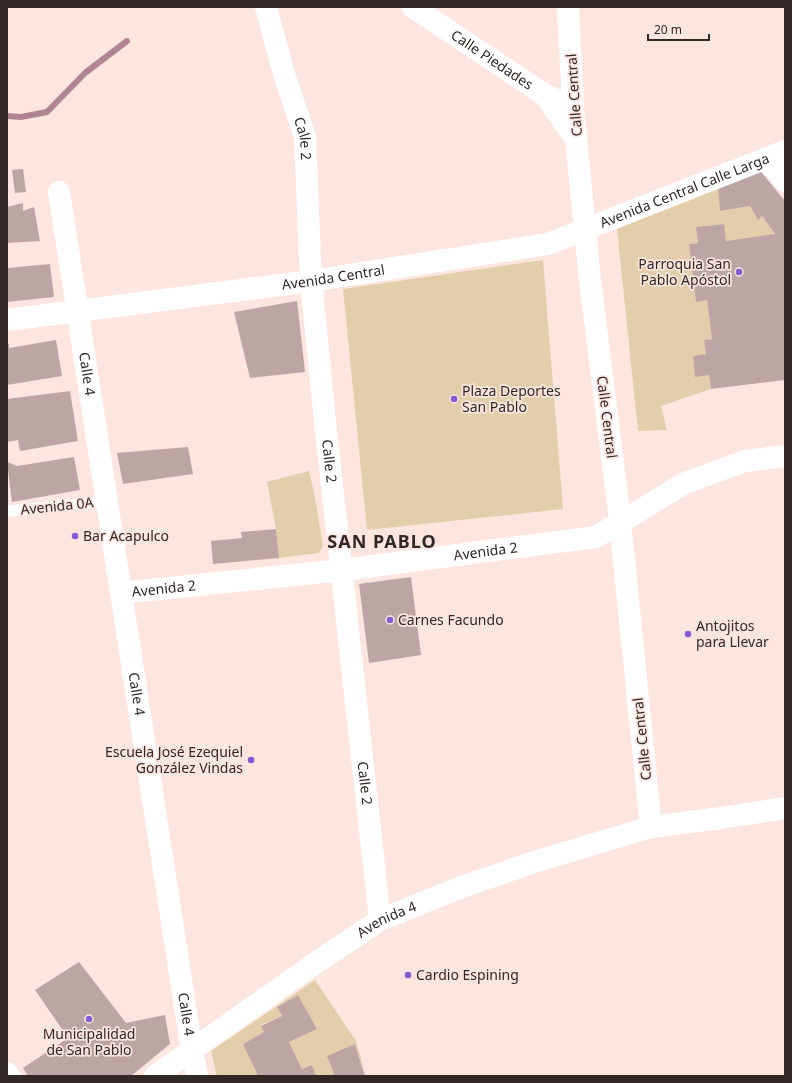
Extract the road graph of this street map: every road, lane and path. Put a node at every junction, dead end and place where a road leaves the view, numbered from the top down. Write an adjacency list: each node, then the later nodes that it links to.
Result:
1 (266, 7): 12 (street, Calle 2)
2 (413, 7): 4 (street, Calle Piedades)
3 (568, 7): 5 (street, Calle Central)
4 (545, 95): 5 (street, Calle Piedades); 6 (street)
5 (573, 107): 6 (street, Calle Central)
6 (577, 140): 11 (street, Calle Central)
7 (785, 151): 8 (street, Avenida Central Calle Larga)
8 (765, 159): 9 (street); 11 (street, Avenida Central Calle Larga)
9 (785, 181)
10 (59, 192): 13 (street, Calle 4)
11 (585, 230): 12 (street, Avenida Central); 18 (street, Calle Central)
12 (311, 281): 13 (street, Avenida Central); 19 (street, Calle 2)
13 (78, 312): 14 (street, Avenida Central); 16 (street, Calle 4)
14 (7, 320)
15 (785, 456): 18 (street, Avenida 2)
16 (108, 501): 17 (lane, Avenida 0A); 20 (street, Calle 4)
17 (7, 511)
18 (620, 521): 19 (street, Avenida 2); 22 (street, Calle Central)
19 (342, 570): 20 (street, Avenida 2); 23 (street, Calle 2)
20 (120, 593): 24 (street, Calle 4)
21 (783, 812): 22 (street, Avenida 4)
22 (651, 827): 23 (street, Avenida 4)
23 (380, 920): 24 (street, Avenida 4)
24 (192, 1051): 27 (street, Avenida 4); 28 (street, Calle 4)
25 (7, 1073): 26 (street)
26 (9, 1076)
27 (155, 1076)
28 (197, 1076)

